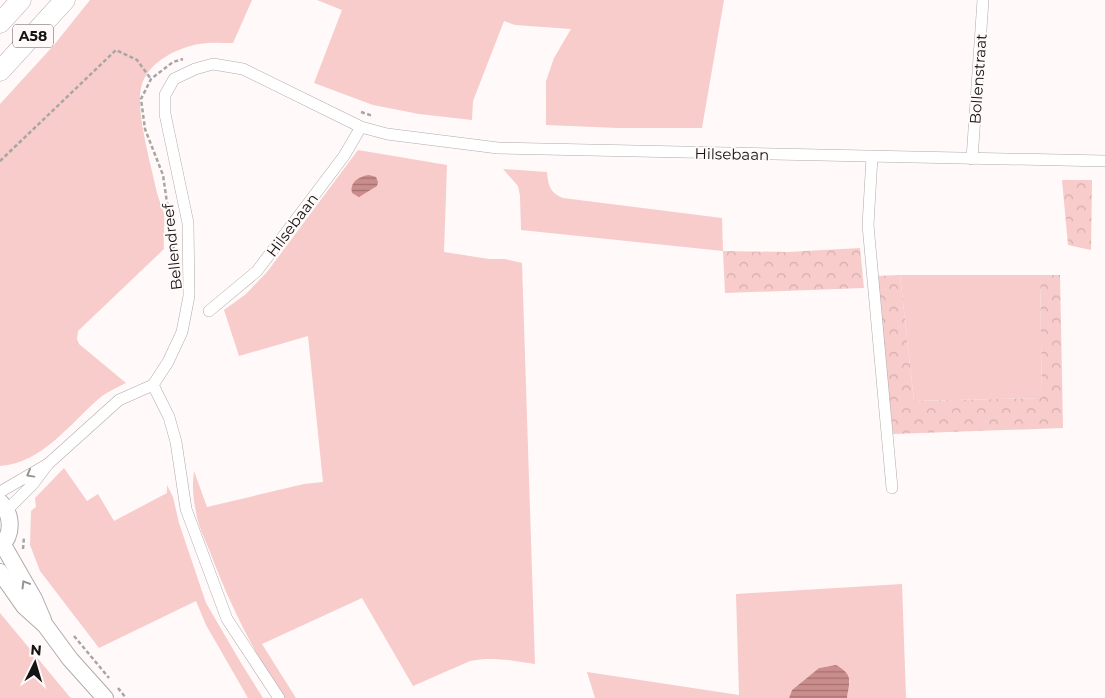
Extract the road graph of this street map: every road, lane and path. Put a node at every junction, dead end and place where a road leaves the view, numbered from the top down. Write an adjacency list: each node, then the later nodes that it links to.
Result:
1 (21, 0): 4 (highway, A58)
2 (65, 0): 7 (highway, A58)
3 (983, 0): 11 (street, Bollenstraat)
4 (0, 23)
5 (188, 57): 8 (path, Bellendreef)
6 (195, 69): 9 (street, Hilsebaan); 16 (street, Bellendreef)
7 (0, 71)
8 (151, 79): 12 (path); 14 (path, Bellendreef)
9 (361, 126): 10 (street, Hilsebaan); 15 (street, Hilsebaan)
10 (872, 157): 11 (street, Hilsebaan); 18 (street)
11 (972, 159): 13 (street, Hilsebaan)
12 (0, 161)
13 (1105, 161)
14 (175, 255)
15 (209, 311)
16 (153, 385): 17 (street); 27 (street)
17 (48, 464): 19 (street, one-way to 19); 20 (street)
18 (892, 488)
19 (0, 492)
20 (3, 506): 21 (main road)
21 (1, 546): 23 (main road, one-way to 21)
22 (0, 572): 23 (main road)
23 (44, 625): 25 (main road)
24 (69, 631): 26 (path)
25 (105, 698)
26 (126, 698)
27 (279, 698)

